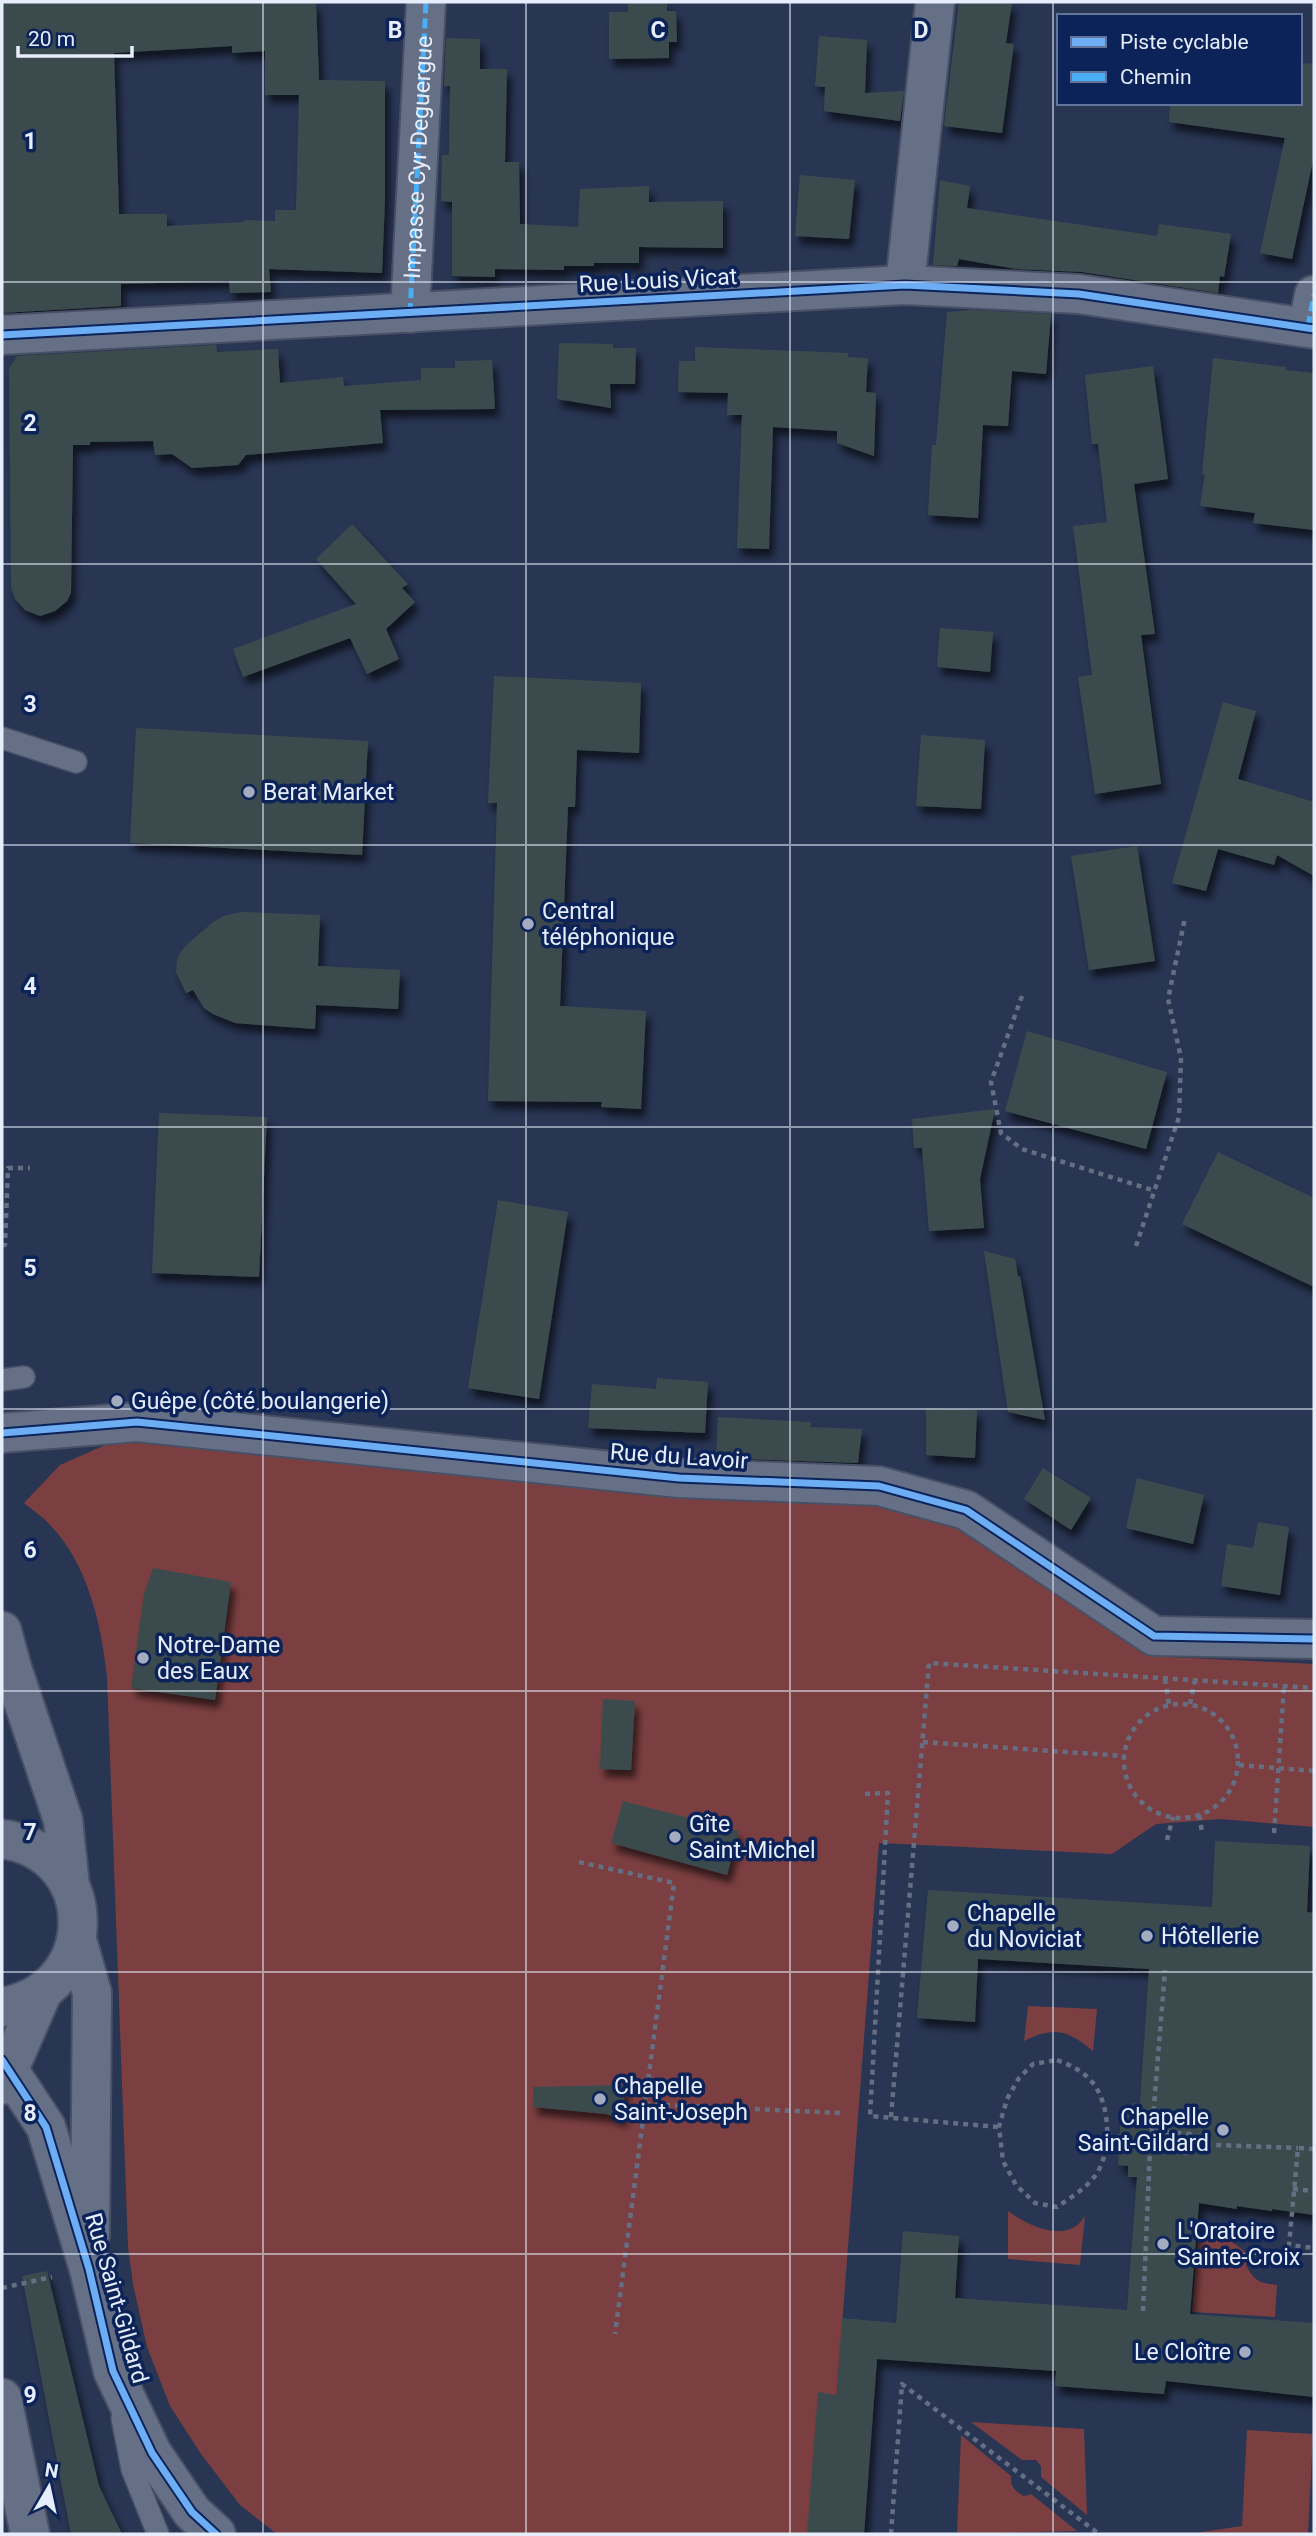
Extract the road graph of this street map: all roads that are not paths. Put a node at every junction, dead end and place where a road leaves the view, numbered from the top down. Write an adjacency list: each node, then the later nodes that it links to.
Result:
1 (426, 2): 4 (street, Impasse Cyr Deguergue)
2 (935, 2): 3 (street)
3 (905, 285): 4 (street, Rue Louis Vicat); 5 (street, Rue Louis Vicat)
4 (410, 313): 6 (street, Rue Louis Vicat)
5 (1312, 317)
6 (2, 335)
7 (2, 737): 8 (lane)
8 (76, 762)
9 (24, 1377): 10 (lane)
10 (2, 1380)
11 (2, 1433): 13 (street, Rue du Lavoir)
12 (2, 1630): 15 (street)
13 (1314, 1639)
14 (2, 1839): 15 (street)
15 (70, 1886): 16 (street)
16 (76, 1940): 17 (street); 20 (street, Rue Saint-Gildard)
17 (43, 1991): 18 (street); 19 (street)
18 (2, 2007)
19 (4, 2072): 20 (street, Rue Saint-Gildard)
20 (89, 2269): 21 (street, Rue Saint-Gildard)
21 (113, 2371): 24 (lane); 25 (street, Rue Saint-Gildard)
22 (2, 2398): 23 (street)
23 (30, 2534)
24 (158, 2534)
25 (216, 2534)

